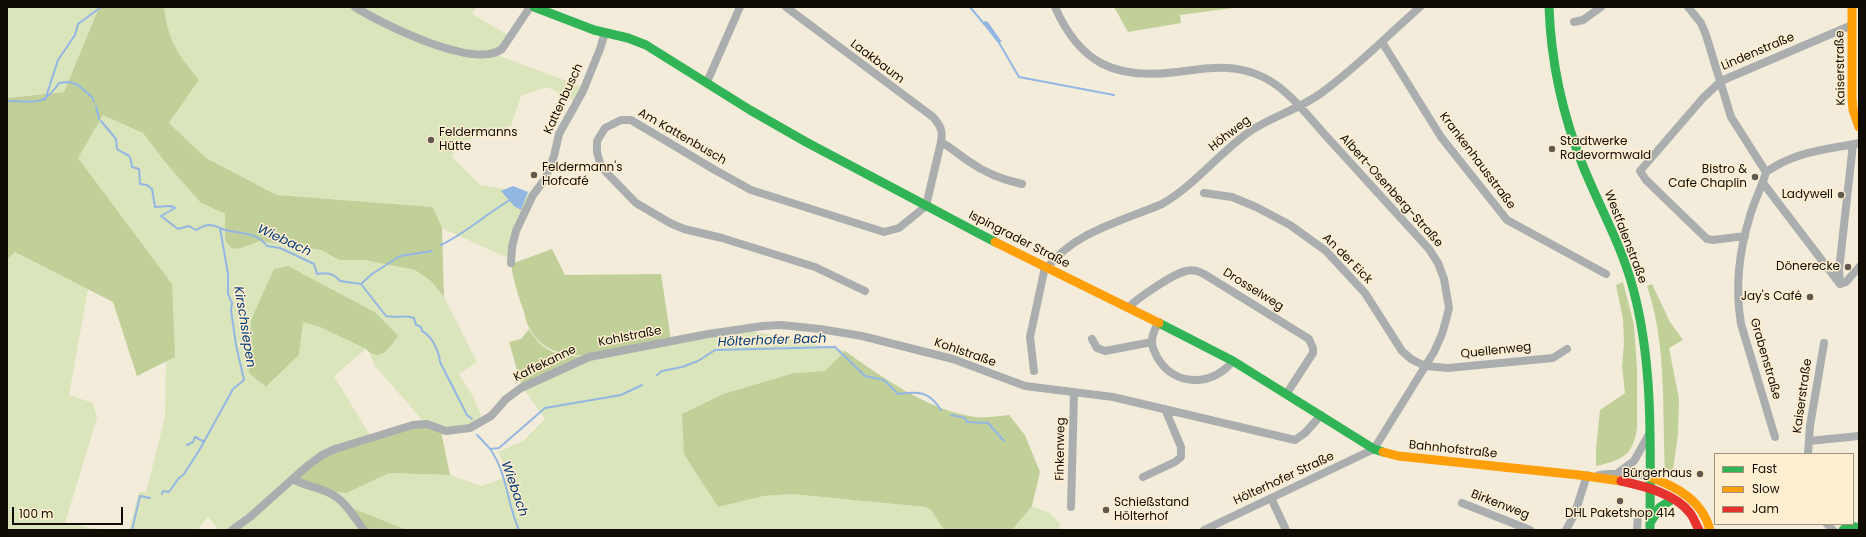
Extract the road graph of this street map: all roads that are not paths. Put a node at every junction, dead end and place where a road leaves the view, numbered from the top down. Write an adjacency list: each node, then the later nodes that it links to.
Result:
1 (355, 7): 2 (street)
2 (530, 7)
3 (534, 7): 14 (street, Ispingrader Straße)
4 (740, 7): 17 (street)
5 (786, 7): 20 (street, Laakbaum)
6 (1055, 7): 18 (street, Albert-Osenberg-Straße)
7 (1420, 7): 15 (street, Höhweg)
8 (1549, 7): 48 (street, Westfalenstraße)
9 (1601, 7): 12 (street)
10 (1688, 7): 16 (street)
11 (1852, 7): 13 (street, Kaiserstraße)
12 (1574, 22)
13 (1852, 25): 16 (street, Lindenstraße); 19 (street, Kaiserstraße)
14 (605, 33): 17 (street, Ispingrader Straße); 28 (street, Kattenbusch)
15 (1382, 42): 18 (street, Höhweg); 31 (street, Krankenhausstraße)
16 (1720, 81): 22 (street); 27 (street, Lindenstraße)
17 (707, 82): 26 (street, Ispingrader Straße)
18 (1299, 107): 30 (street, Höhweg); 42 (street, Albert-Osenberg-Straße)
19 (1859, 127)
20 (941, 142): 24 (street); 26 (street, Laakbaum)
21 (1856, 143): 22 (street); 32 (street)
22 (1766, 172): 23 (street, Grabenstraße)
23 (1763, 183): 27 (street, Grabenstraße); 32 (street)
24 (1022, 184)
25 (1204, 193): 42 (street, An der Eick)
26 (926, 206): 30 (street, Ispingrader Straße); 33 (street, Am Kattenbusch)
27 (1745, 236): 50 (street, Grabenstraße)
28 (511, 262)
29 (1859, 267): 32 (street)
30 (1046, 268): 34 (street, Ispingrader Straße); 43 (street)
31 (1606, 274)
32 (1840, 284)
33 (865, 291)
34 (1130, 307): 35 (street, Ispingrader Straße); 45 (street, Drosselweg)
35 (1159, 322): 37 (street); 41 (street, Ispingrader Straße)
36 (1092, 339): 37 (street)
37 (1152, 342): 41 (street)
38 (1824, 343): 51 (street, Kaiserstraße)
39 (1567, 349): 42 (street, Quellenweg)
40 (589, 357): 44 (street, Kohlstraße); 58 (street, Kaffekanne)
41 (1233, 361): 45 (street, Ispingrader Straße)
42 (1425, 366): 52 (street, Albert-Osenberg-Straße)
43 (1034, 371)
44 (1074, 393): 46 (street, Kohlstraße); 63 (street, Finkenweg)
45 (1287, 394): 47 (street, Ispingrader Straße)
46 (1165, 409): 47 (street, Kohlstraße); 56 (street)
47 (1321, 415): 52 (street, Bahnhofstraße)
48 (1650, 433): 54 (street); 57 (street, Westfalenstraße)
49 (1859, 436): 51 (street)
50 (1775, 438)
51 (1809, 441): 53 (street, Kaiserstraße)
52 (1374, 449): 55 (street, Bahnhofstraße); 60 (street, Hölterhofer Straße)
53 (1808, 453)
54 (1619, 472): 55 (street, Bahnhofstraße); 57 (street, Bahnhofstraße)
55 (1590, 476): 59 (street, Bahnhofstraße); 72 (street)
56 (1143, 477)
57 (1650, 477): 59 (street, Westfalenstraße); 75 (street)
58 (293, 479): 67 (street); 68 (street)
59 (1650, 489): 61 (street, Bahnhofstraße); 65 (street, Westfalenstraße)
60 (1271, 498): 69 (street, Hölterhofer Straße); 70 (street)
61 (1673, 499): 65 (street); 74 (street, Bahnhofstraße)
62 (1462, 503): 71 (street, Birkenweg)
63 (1072, 507)
64 (1638, 514): 73 (street)
65 (1650, 526)
66 (1859, 528): 76 (street)
67 (232, 530)
68 (364, 530)
69 (1204, 530)
70 (1286, 530)
71 (1530, 530)
72 (1566, 530)
73 (1637, 530)
74 (1699, 530)
75 (1710, 530)
76 (1843, 530)

